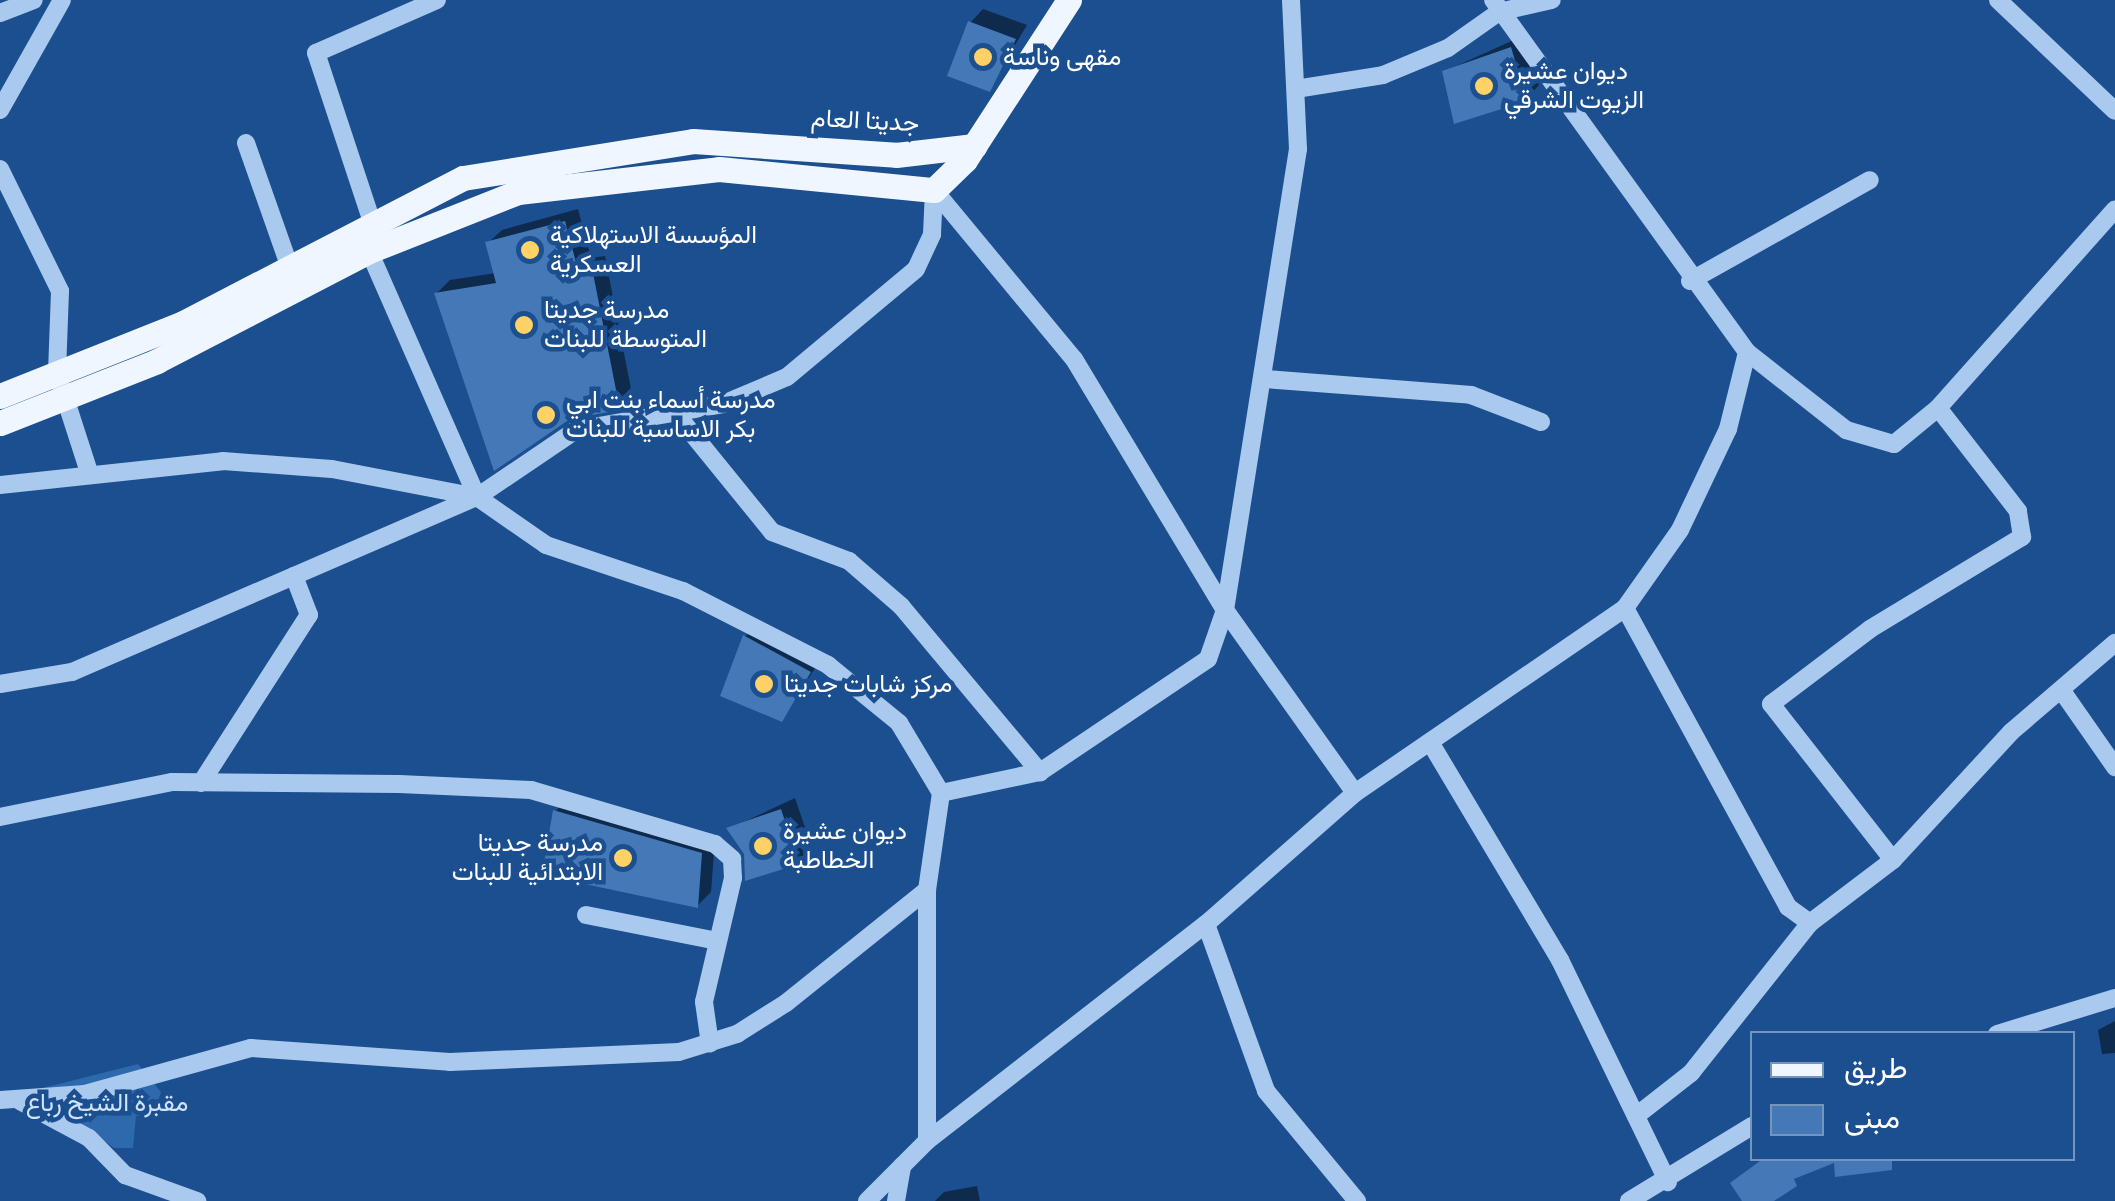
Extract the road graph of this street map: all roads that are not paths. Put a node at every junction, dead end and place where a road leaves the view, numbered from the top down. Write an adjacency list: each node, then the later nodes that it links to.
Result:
1 (34, 0): 9 (street)
2 (62, 0): 11 (street)
3 (437, 0): 21 (street)
4 (1070, 0): 14 (main road)
5 (1292, 0): 10 (street)
6 (1552, 0): 8 (street)
7 (1998, 0): 12 (street)
8 (1496, 6): 10 (street); 24 (street)
9 (0, 13)
10 (1302, 88): 29 (street)
11 (0, 110)
12 (2115, 110)
13 (246, 143): 23 (street)
14 (974, 146): 17 (main road); 21 (main road, جديتا العام)
15 (0, 169): 18 (street)
16 (1870, 180): 24 (street)
17 (934, 190): 22 (main road); 33 (street); 41 (street)
18 (18, 205): 20 (street); 28 (street)
19 (2115, 209): 32 (street)
20 (0, 216)
21 (372, 219): 23 (main road, جديتا العام)
22 (370, 251): 26 (main road); 38 (street)
23 (289, 265): 25 (main road, جديتا العام)
24 (1690, 281): 27 (street)
25 (236, 290): 26 (main road); 28 (main road, جديتا العام)
26 (250, 314): 31 (main road)
27 (1746, 352): 32 (street); 40 (street)
28 (57, 373): 30 (main road, جديتا العام); 31 (street)
29 (1264, 379): 35 (street); 41 (street)
30 (0, 396)
31 (61, 400): 34 (main road); 36 (street)
32 (1938, 408): 52 (street)
33 (673, 410): 38 (street); 47 (street)
34 (0, 422)
35 (1541, 422)
36 (88, 469): 37 (street); 38 (street)
37 (0, 485)
38 (478, 497): 39 (street); 50 (street)
39 (294, 576): 43 (street); 48 (street)
40 (1625, 608): 45 (street); 55 (street)
41 (1225, 610): 47 (street); 49 (street)
42 (2115, 643): 44 (street)
43 (0, 684)
44 (2062, 691): 46 (street); 52 (street)
45 (1430, 742): 49 (street); 63 (street)
46 (2115, 767)
47 (1040, 772): 50 (street)
48 (201, 783): 51 (street); 57 (street)
49 (1355, 793): 56 (street)
50 (941, 794): 53 (street)
51 (0, 817)
52 (1894, 860): 55 (street)
53 (926, 890): 60 (street); 65 (street)
54 (586, 915): 57 (street)
55 (1810, 923): 63 (street)
56 (1206, 924): 65 (street); 71 (street)
57 (717, 941): 60 (street)
58 (2115, 998): 59 (street)
59 (2007, 1031)
60 (710, 1044): 62 (street)
61 (0, 1100): 62 (street)
62 (20, 1101): 68 (street)
63 (1636, 1116): 67 (street)
64 (1750, 1127): 67 (street)
65 (927, 1141): 66 (street)
66 (902, 1166): 69 (street); 70 (street)
67 (1668, 1182): 72 (street)
68 (197, 1201)
69 (867, 1201)
70 (896, 1201)
71 (1357, 1201)
72 (1629, 1201)

